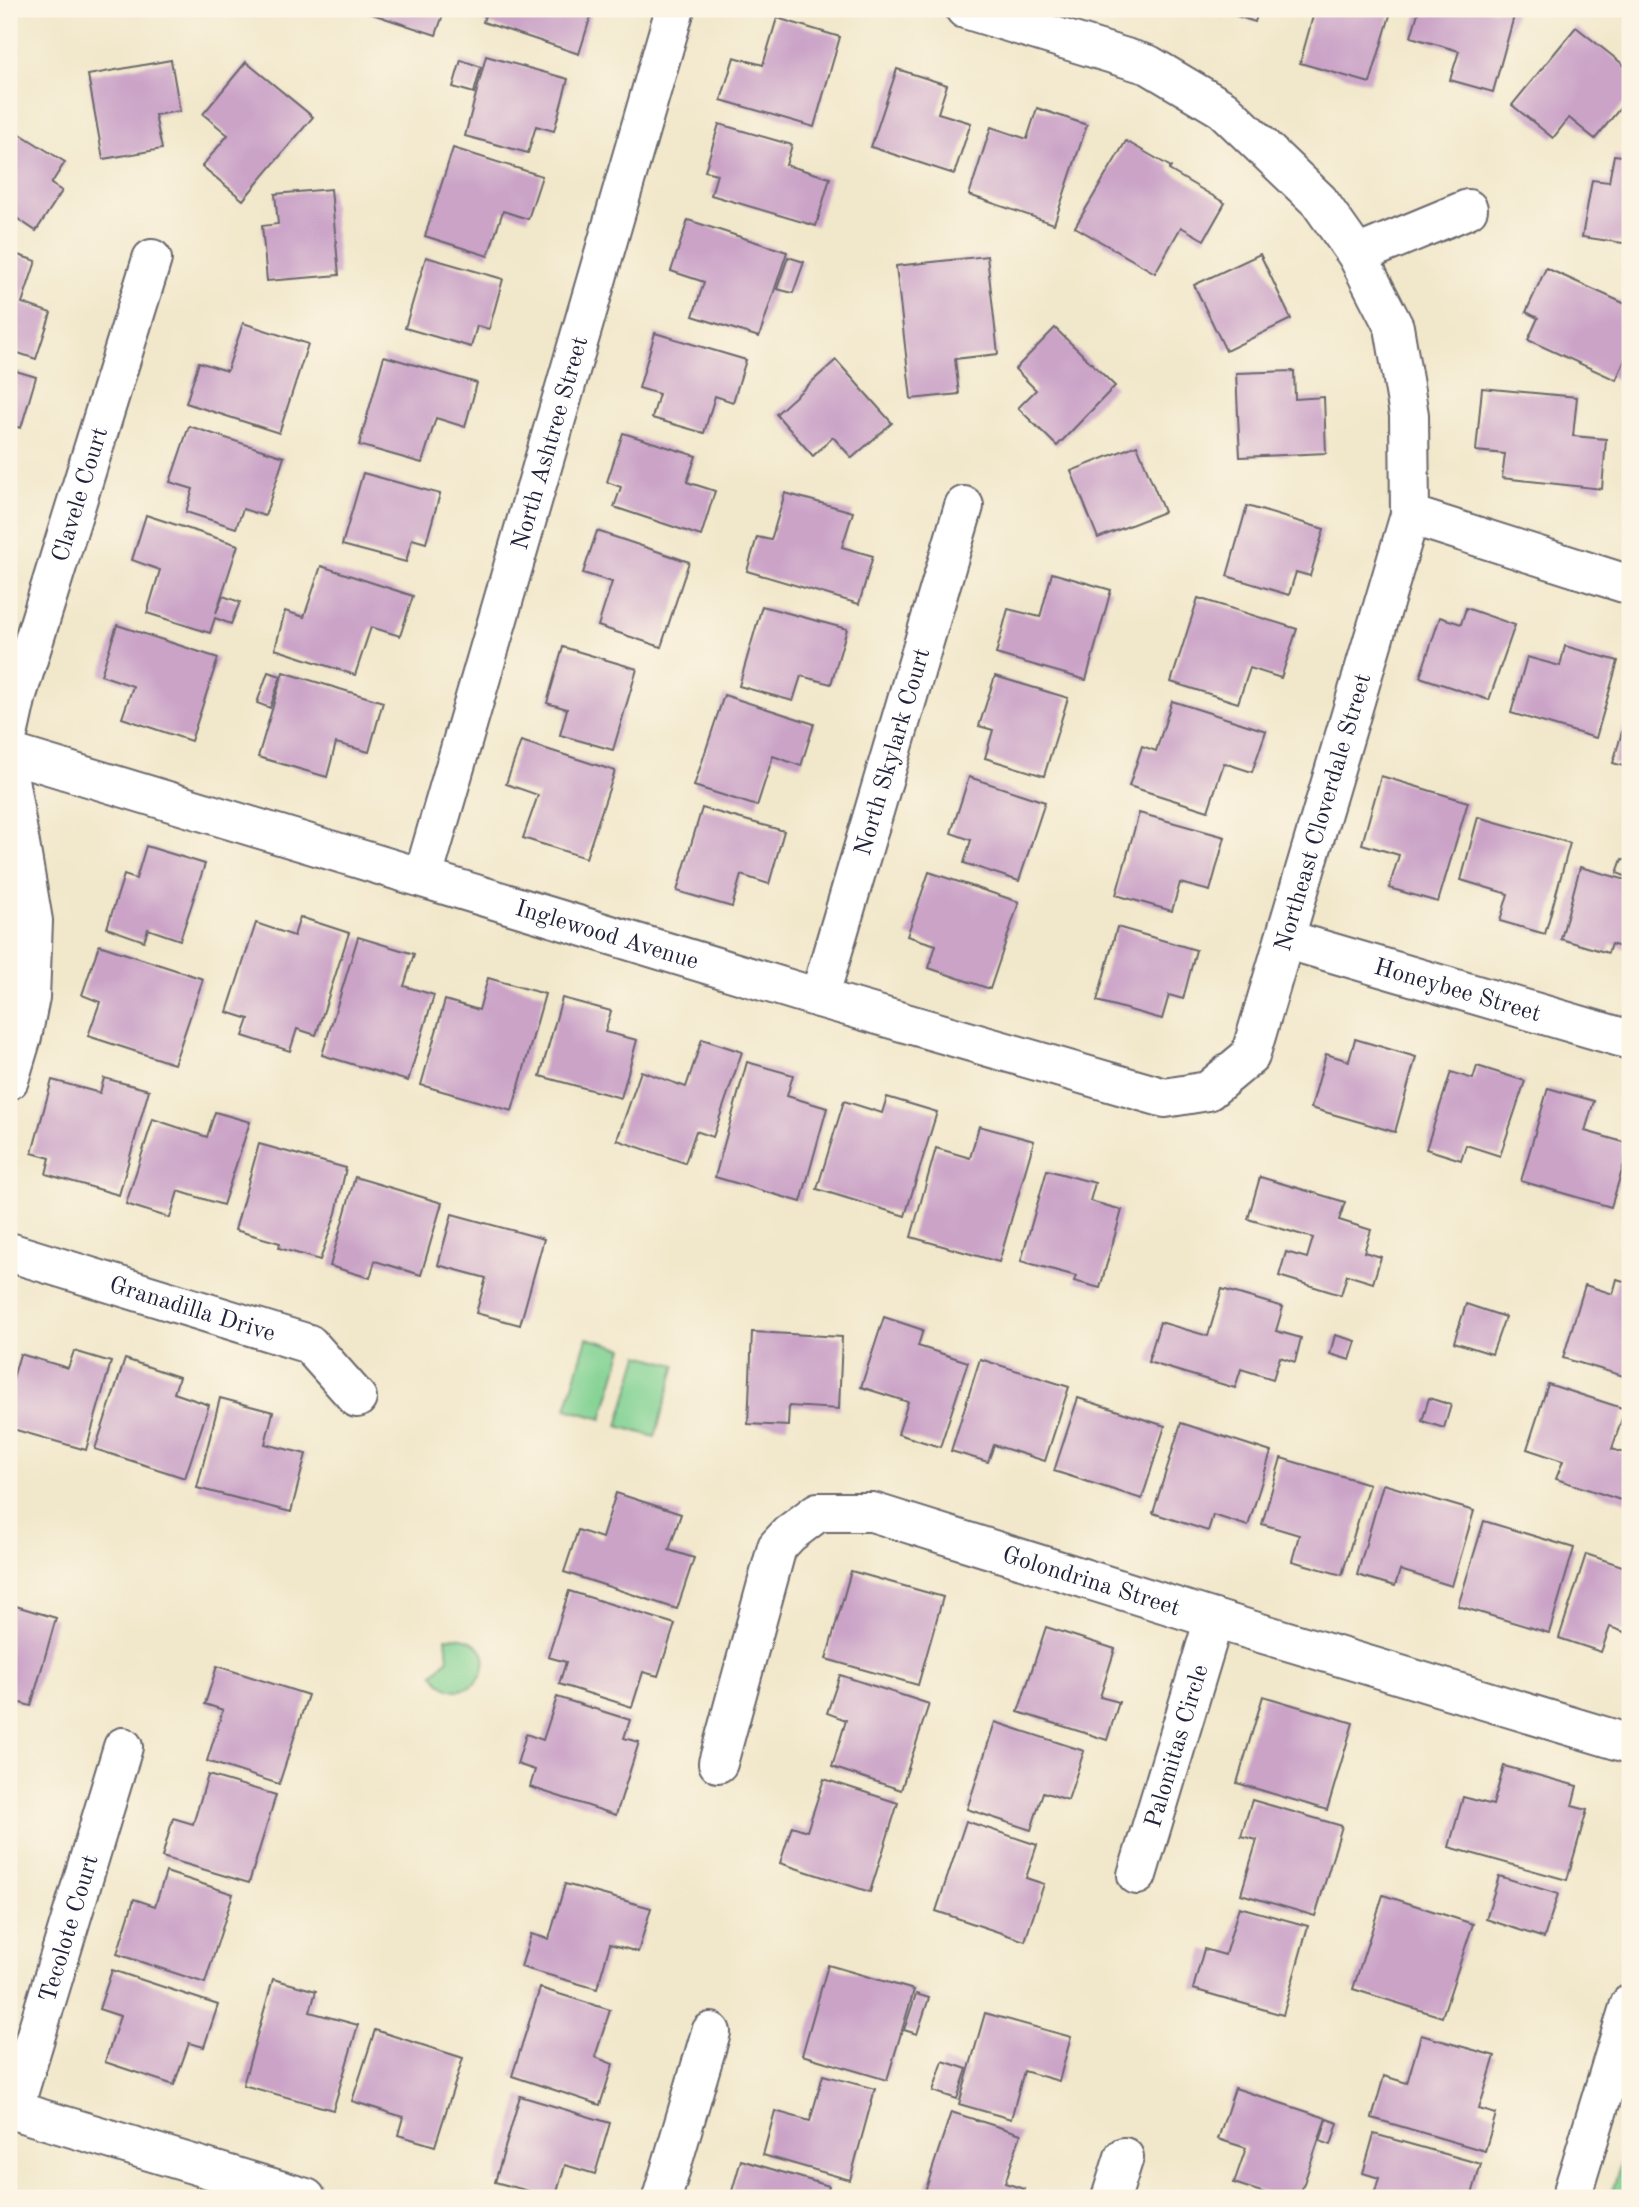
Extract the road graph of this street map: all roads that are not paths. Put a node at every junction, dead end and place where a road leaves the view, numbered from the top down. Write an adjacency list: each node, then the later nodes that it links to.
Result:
1 (675, 9): 12 (street, North Ashtree Street)
2 (965, 9): 4 (street, Northeast Cloverdale Street)
3 (1468, 209): 4 (street)
4 (1357, 255): 7 (street, Northeast Cloverdale Street)
5 (152, 259): 9 (street, Clavele Court)
6 (964, 506): 14 (street, North Skylark Court)
7 (1410, 515): 8 (street); 13 (street, Northeast Cloverdale Street)
8 (1630, 585)
9 (9, 731)
10 (9, 753): 12 (street, Inglewood Avenue)
11 (9, 779): 16 (street)
12 (423, 877): 14 (street, Inglewood Avenue)
13 (1284, 939): 15 (street, Honeybee Street); 17 (street, Northeast Cloverdale Street)
14 (819, 998): 17 (street, Inglewood Avenue)
15 (1630, 1040)
16 (9, 1080)
17 (1208, 1091)
18 (9, 1252): 19 (street, Granadilla Drive)
19 (357, 1398)
20 (1214, 1619): 21 (street, Golondrina Street); 23 (street, Golondrina Street); 24 (street, Palomitas Circle)
21 (1630, 1744)
22 (123, 1747): 27 (street, Tecolote Court)
23 (718, 1763)
24 (1137, 1875)
25 (1630, 2004): 32 (street)
26 (711, 2032): 30 (street)
27 (11, 2110): 29 (street)
28 (1124, 2157): 31 (street)
29 (306, 2198)
30 (662, 2198)
31 (1111, 2198)
32 (1571, 2198)

